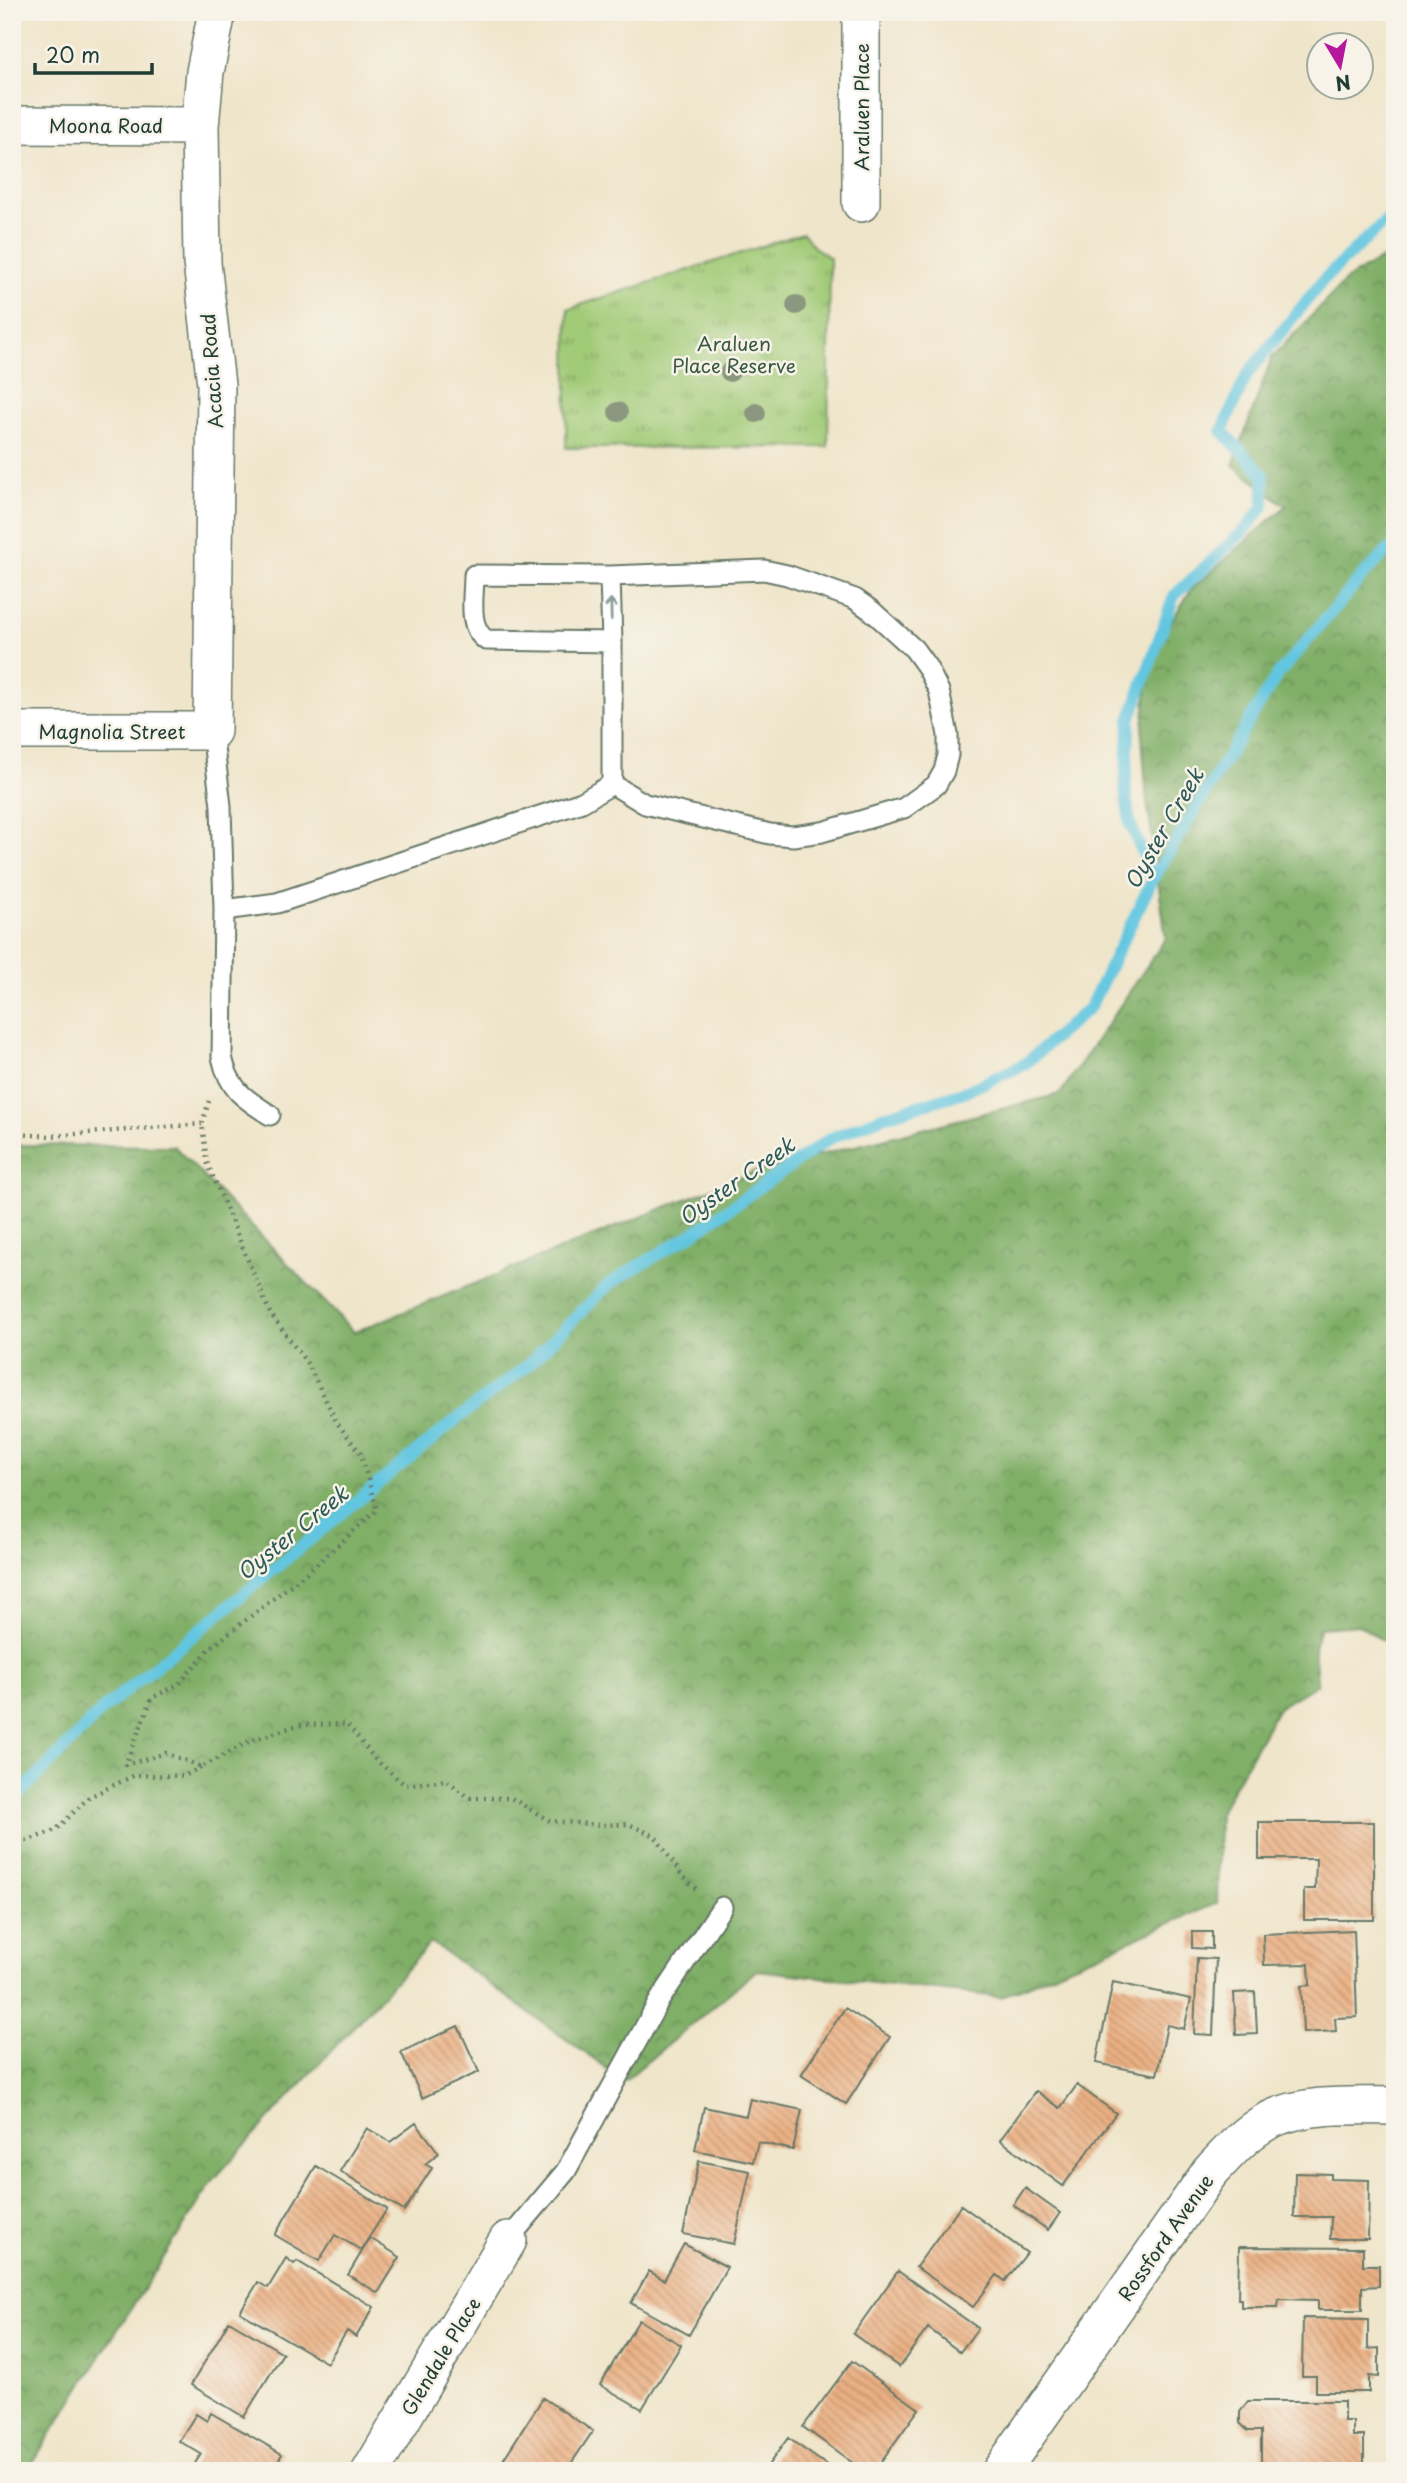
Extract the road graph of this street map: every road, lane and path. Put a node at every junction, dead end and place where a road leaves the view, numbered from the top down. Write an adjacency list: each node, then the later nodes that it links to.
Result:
1 (217, 12): 4 (street, Acacia Road)
2 (861, 12): 5 (street, Araluen Place)
3 (12, 125): 4 (street, Moona Road)
4 (200, 126): 9 (street, Acacia Road)
5 (861, 203)
6 (610, 576): 7 (lane, one-way to 6); 7 (lane); 10 (lane)
7 (612, 642): 10 (lane)
8 (12, 731): 9 (street, Magnolia Street)
9 (212, 731): 11 (lane)
10 (611, 784): 11 (lane)
11 (224, 910): 12 (lane)
12 (222, 1058): 13 (lane); 14 (path)
13 (270, 1115)
14 (202, 1124): 15 (path); 16 (path)
15 (12, 1135)
16 (202, 1767): 17 (path); 18 (path)
17 (12, 1838)
18 (722, 1907): 20 (lane)
19 (1395, 2106): 22 (street, Rossford Avenue)
20 (508, 2240): 21 (street, Glendale Place)
21 (371, 2471)
22 (1001, 2471)

